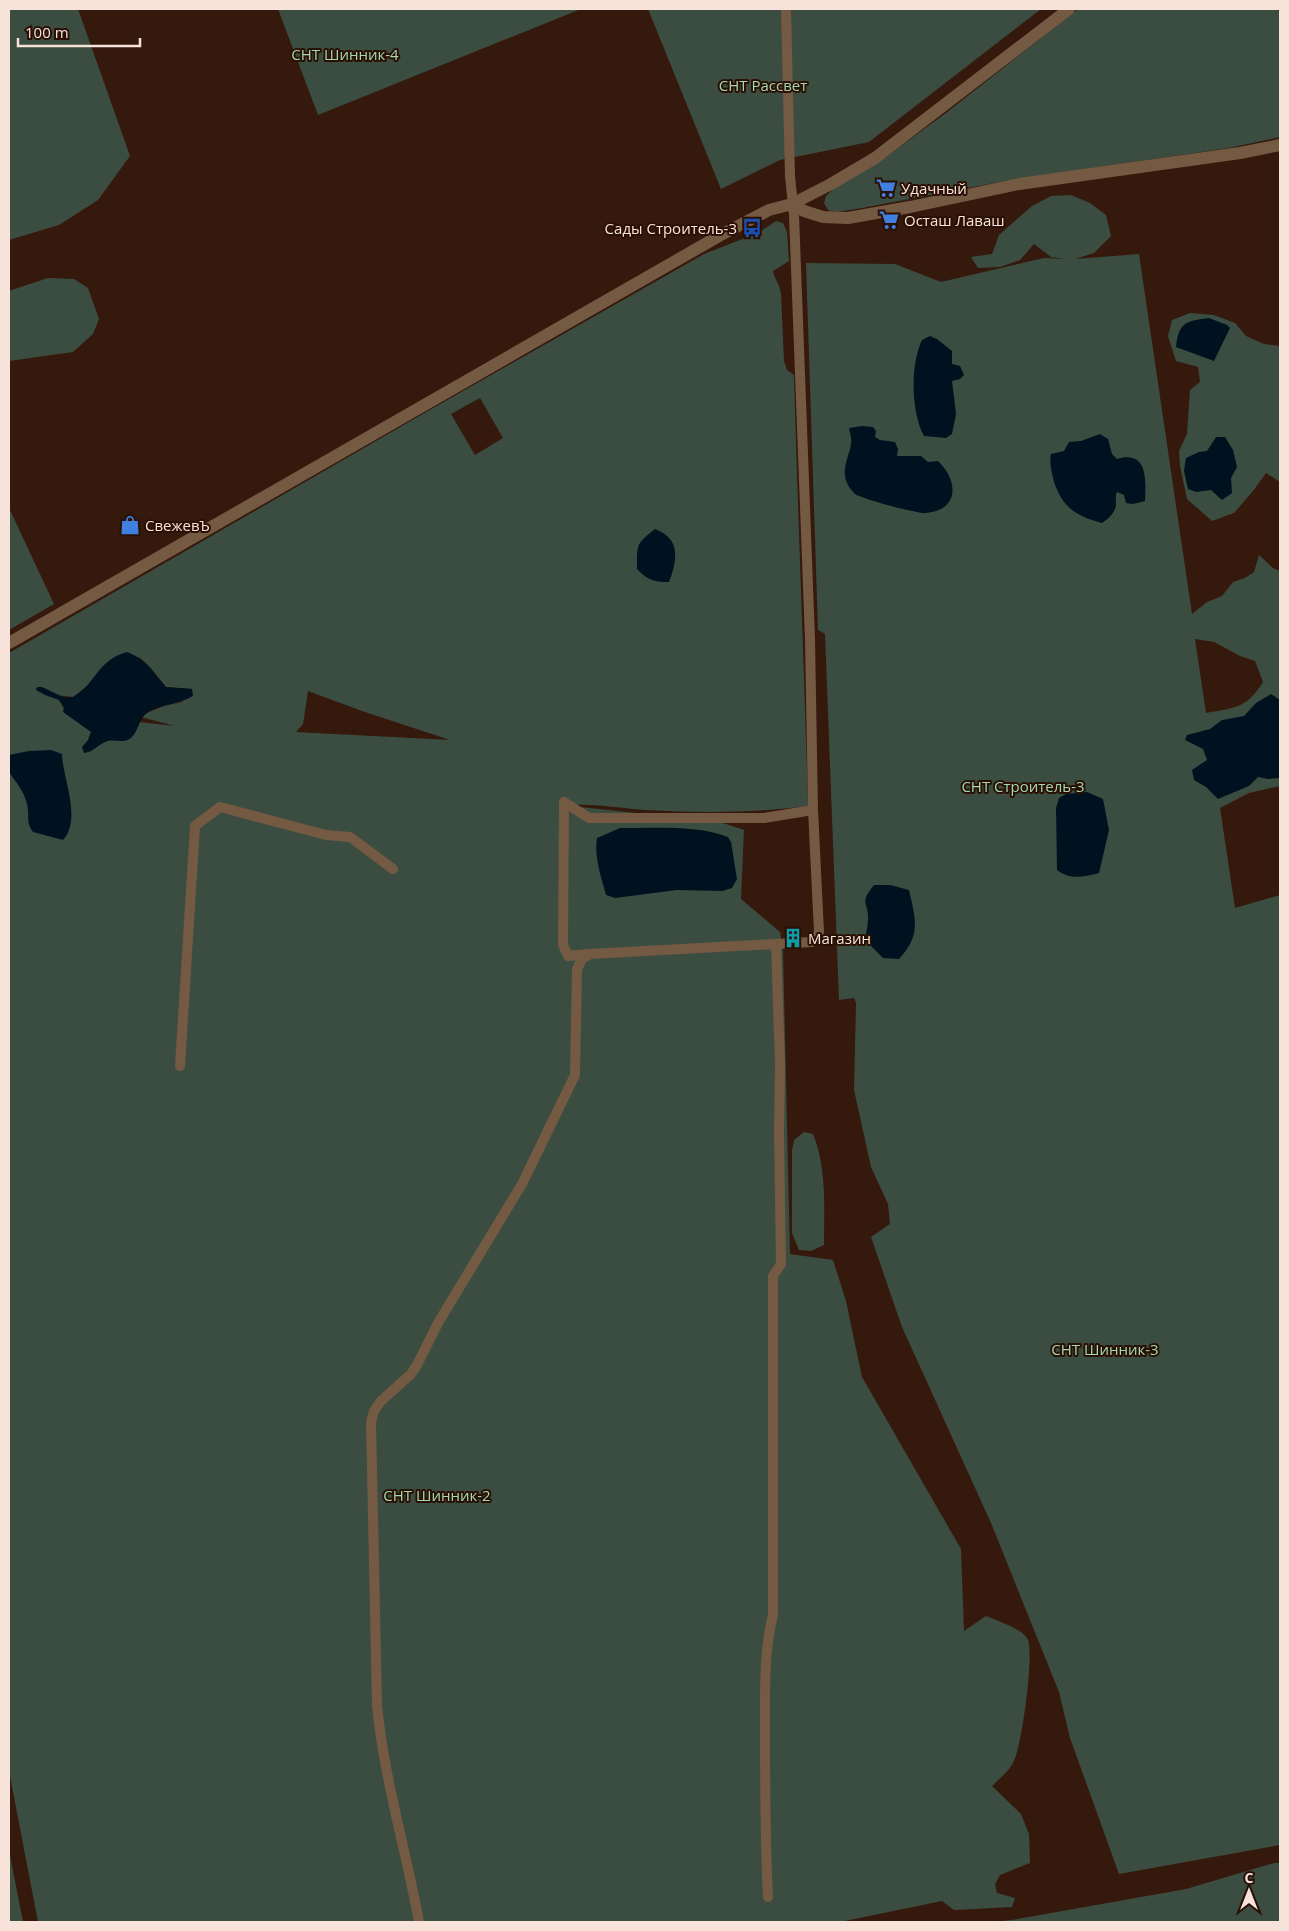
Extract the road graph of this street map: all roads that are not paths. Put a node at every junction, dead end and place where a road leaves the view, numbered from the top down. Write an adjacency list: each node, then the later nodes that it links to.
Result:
1 (786, 9): 4 (street)
2 (1069, 9): 4 (street)
3 (1280, 145): 4 (street)
4 (792, 204): 5 (street); 6 (street)
5 (9, 643)
6 (813, 810): 8 (street); 9 (street)
7 (394, 869): 10 (street)
8 (776, 944): 9 (street); 11 (street)
9 (590, 954): 12 (street)
10 (180, 1066)
11 (768, 1898)
12 (419, 1922)

